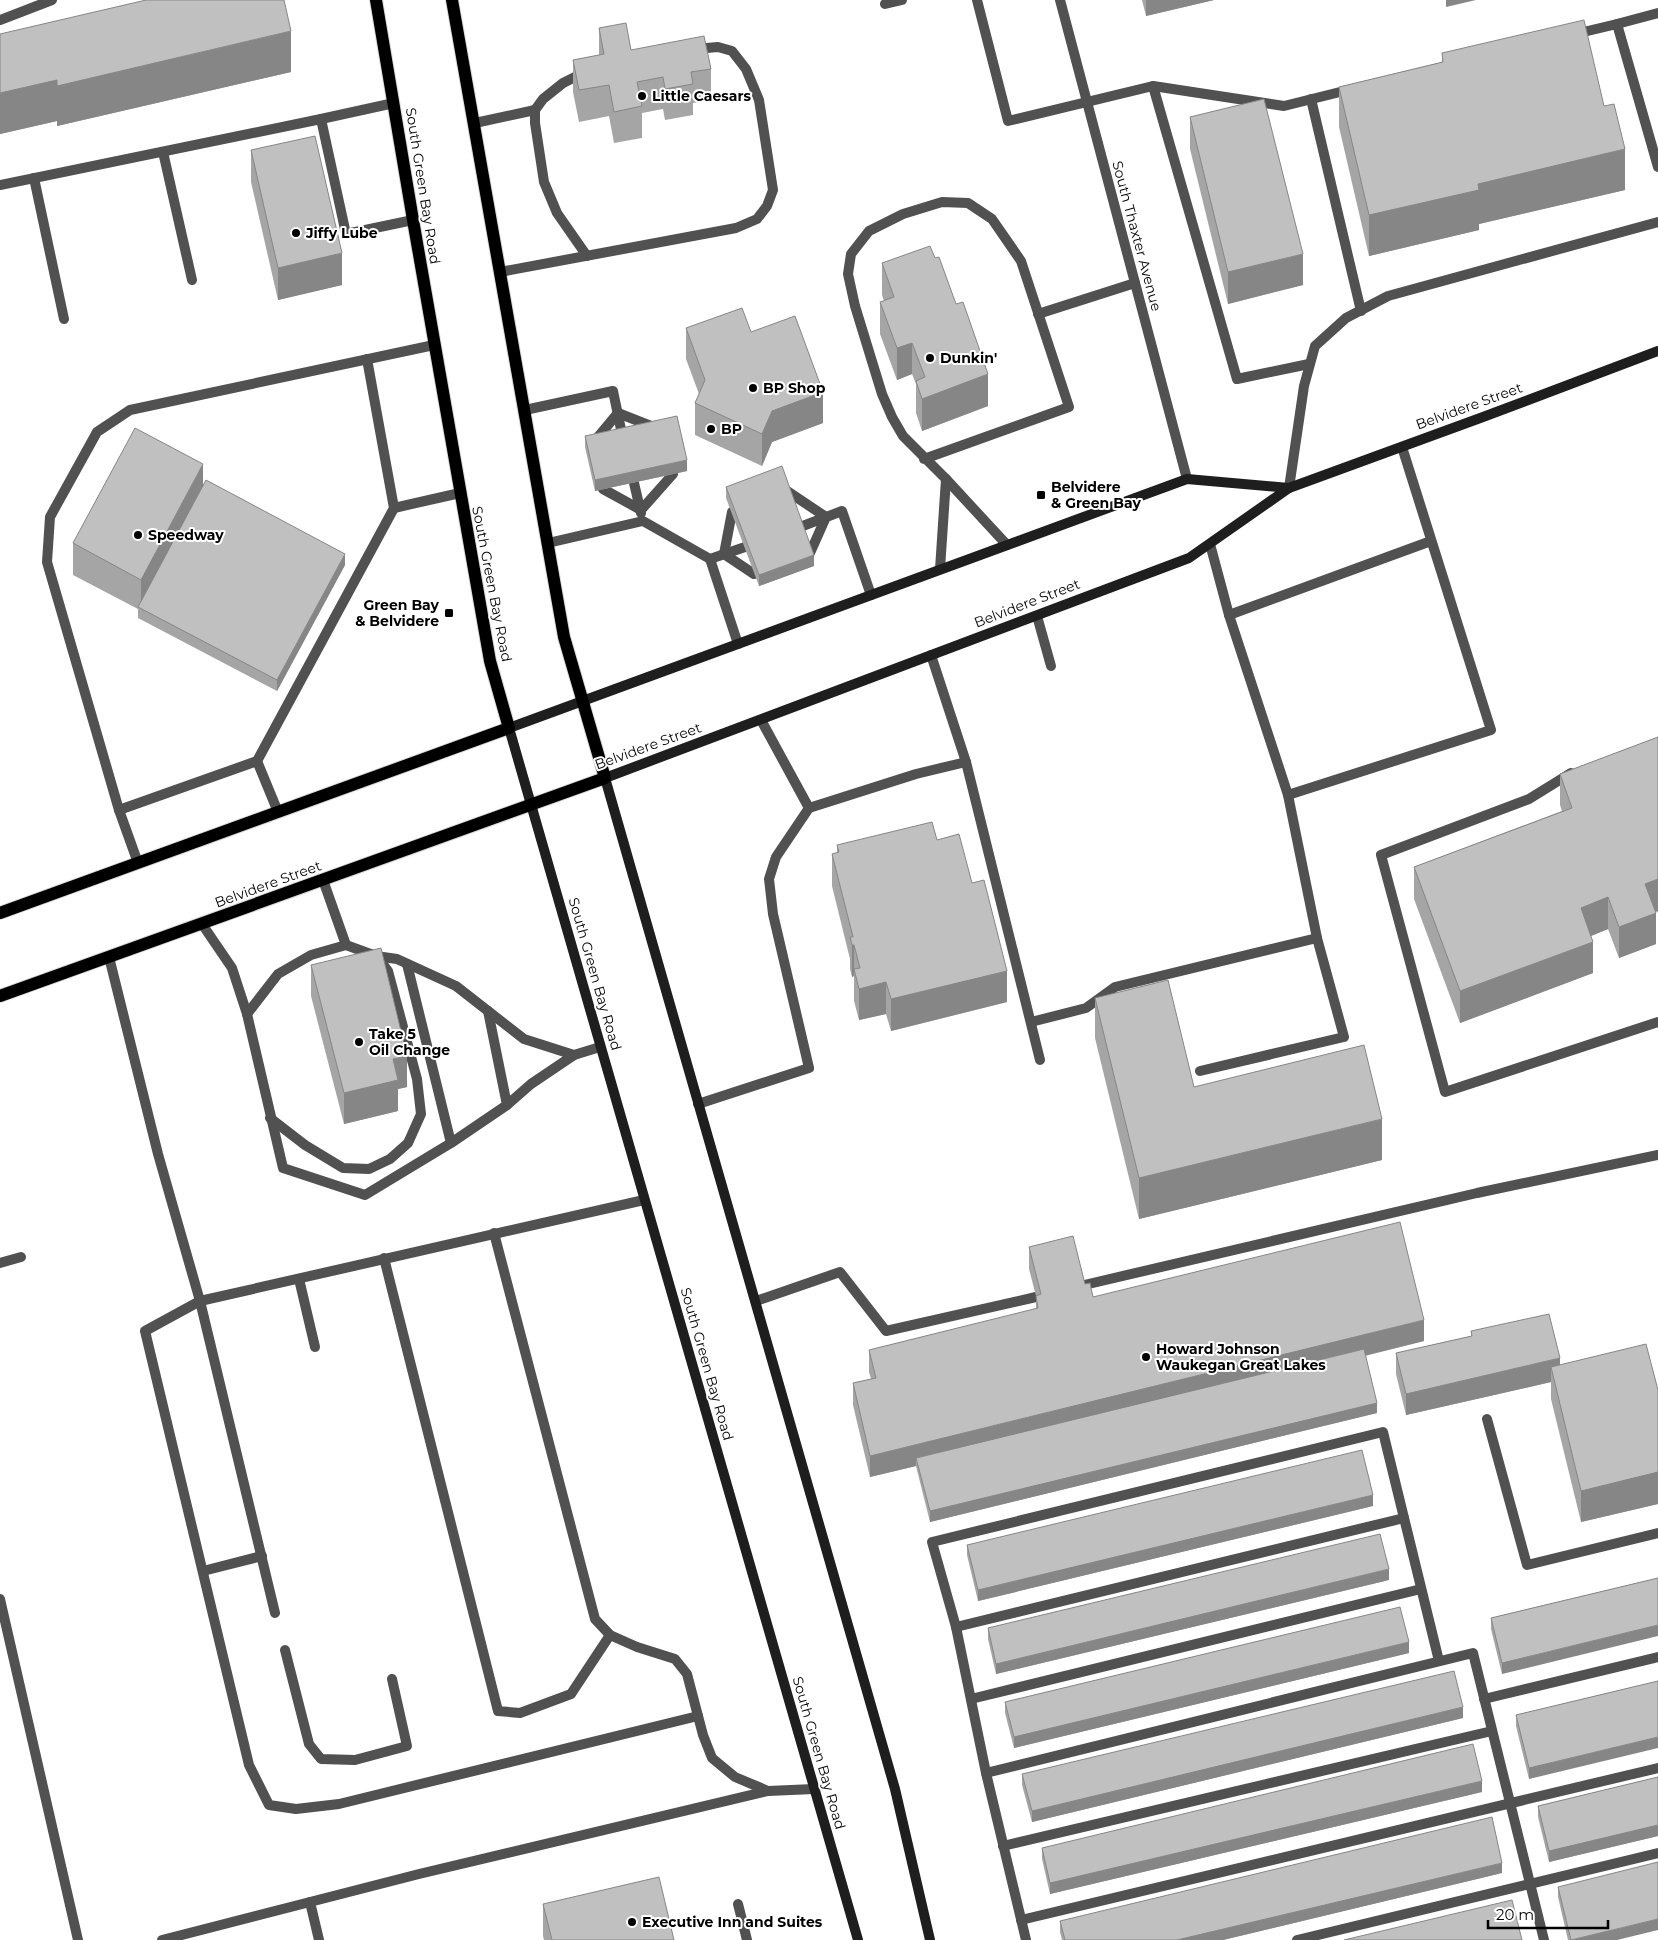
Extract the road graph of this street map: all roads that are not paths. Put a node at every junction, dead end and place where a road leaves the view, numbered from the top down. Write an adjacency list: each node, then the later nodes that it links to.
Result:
1 (52, 0): 9 (street)
2 (376, 0): 18 (main road, South Green Bay Road)
3 (452, 0): 21 (main road)
4 (902, 0): 7 (street)
5 (978, 0): 17 (street)
6 (1060, 0): 17 (street, South Thaxter Avenue)
7 (885, 4)
8 (1658, 14): 10 (street)
9 (0, 20)
10 (1618, 24): 11 (street); 23 (street)
11 (1560, 38)
12 (689, 51): 28 (street)
13 (594, 73): 19 (street)
14 (1154, 86): 16 (street); 17 (street); 38 (street)
15 (1359, 88): 16 (street)
16 (1311, 99): 32 (street)
17 (1087, 102): 31 (street, South Thaxter Avenue)
18 (394, 103): 20 (street); 26 (main road, South Green Bay Road)
19 (535, 110): 21 (street); 28 (street)
20 (321, 119): 22 (street); 26 (street)
21 (475, 123): 29 (main road)
22 (163, 152): 24 (street); 30 (street)
23 (1658, 167)
24 (34, 178): 25 (street); 34 (street)
25 (0, 185)
26 (413, 220): 35 (main road, South Green Bay Road)
27 (1658, 222): 32 (street)
28 (587, 256): 29 (street)
29 (500, 272): 39 (main road)
30 (192, 280)
31 (1135, 282): 33 (street); 48 (street, South Thaxter Avenue)
32 (1361, 311): 38 (street)
33 (1038, 314): 45 (street); 45 (street)
34 (64, 319)
35 (434, 345): 37 (street); 53 (main road, South Green Bay Road)
36 (1658, 351): 44 (main road, Belvidere Street)
37 (367, 359): 54 (street); 86 (street)
38 (1309, 364): 50 (street)
39 (525, 410): 40 (street); 61 (main road)
40 (618, 413): 41 (street); 42 (street); 43 (street)
41 (663, 430)
42 (623, 439)
43 (592, 445)
44 (1402, 447): 50 (main road, Belvidere Street); 60 (street)
45 (924, 459): 47 (street)
46 (674, 474): 55 (street)
47 (946, 478): 63 (street); 68 (street)
48 (1187, 479): 50 (main road, Belvidere Street); 63 (main road, Belvidere Street)
49 (634, 483): 55 (street)
50 (1289, 488): 62 (main road, Belvidere Street)
51 (602, 489): 55 (street)
52 (787, 492): 57 (street)
53 (460, 493): 54 (street); 78 (main road, South Green Bay Road)
54 (394, 508): 79 (street)
55 (641, 510): 58 (street)
56 (732, 512): 66 (street)
57 (826, 517): 59 (street); 65 (street); 70 (street)
58 (643, 521): 61 (street); 67 (street)
59 (800, 527)
60 (1431, 541): 71 (street); 83 (street)
61 (548, 543): 76 (main road)
62 (1210, 544): 71 (street); 72 (main road, Belvidere Street)
63 (1007, 545): 68 (main road, Belvidere Street)
64 (745, 547): 66 (street)
65 (810, 553)
66 (724, 554): 67 (street); 69 (street)
67 (710, 559): 73 (street)
68 (940, 569): 70 (main road, Belvidere Street)
69 (754, 574)
70 (871, 595): 73 (main road, Belvidere Street)
71 (1229, 615): 83 (street)
72 (1037, 616): 74 (main road, Belvidere Street); 75 (street)
73 (738, 644): 76 (main road, Belvidere Street)
74 (931, 655): 77 (main road, Belvidere Street); 80 (street)
75 (1051, 666)
76 (582, 701): 78 (main road, Belvidere Street); 82 (main road)
77 (761, 720): 82 (main road, Belvidere Street); 85 (street)
78 (509, 728): 84 (main road, South Green Bay Road); 87 (main road, Belvidere Street)
79 (257, 762): 86 (street); 87 (street)
80 (966, 762): 85 (street); 100 (street)
81 (1580, 767): 101 (street)
82 (605, 778): 84 (main road, Belvidere Street); 106 (main road)
83 (1288, 795): 92 (street)
84 (531, 805): 89 (main road, Belvidere Street); 102 (main road, South Green Bay Road)
85 (809, 808): 106 (street)
86 (119, 810): 88 (street)
87 (278, 812): 88 (main road, Belvidere Street)
88 (138, 863): 90 (main road, Belvidere Street)
89 (323, 880): 91 (main road, Belvidere Street); 93 (street)
90 (0, 913)
91 (202, 924): 95 (main road, Belvidere Street); 99 (street)
92 (1317, 938): 100 (street); 105 (street)
93 (346, 945): 94 (street); 99 (street)
94 (376, 956): 96 (street); 108 (street)
95 (109, 957): 97 (main road, Belvidere Street); 119 (street)
96 (407, 964): 98 (street); 109 (street)
97 (0, 996)
98 (488, 1011): 103 (street); 107 (street)
99 (247, 1014): 108 (street)
100 (1031, 1022): 104 (street)
101 (1658, 1022)
102 (600, 1047): 103 (street); 111 (main road, South Green Bay Road)
103 (574, 1055): 107 (street)
104 (1040, 1060)
105 (1200, 1071)
106 (698, 1104): 120 (main road)
107 (507, 1105): 109 (street)
108 (270, 1118): 109 (street)
109 (451, 1143)
110 (1658, 1155): 117 (street)
111 (644, 1200): 112 (street); 142 (main road, South Green Bay Road)
112 (494, 1233): 114 (street); 131 (street)
113 (21, 1257): 115 (street)
114 (384, 1258): 116 (street); 131 (street)
115 (0, 1263)
116 (300, 1279): 119 (street); 121 (street)
117 (1080, 1286)
118 (1036, 1297): 120 (street)
119 (200, 1301): 125 (street); 126 (street)
120 (756, 1301): 156 (main road)
121 (315, 1347)
122 (1487, 1419): 124 (street)
123 (1404, 1518): 127 (street); 130 (street); 130 (street)
124 (1658, 1533)
125 (262, 1556): 126 (street); 129 (street)
126 (203, 1571): 138 (street)
127 (1421, 1589): 134 (street); 136 (street)
128 (0, 1599): 151 (street)
129 (275, 1613)
130 (956, 1627): 136 (street)
131 (610, 1636): 138 (street)
132 (285, 1650): 135 (street)
133 (1658, 1657): 137 (street)
134 (1439, 1662): 137 (street); 141 (street)
135 (392, 1679)
136 (971, 1699): 141 (street)
137 (1484, 1699): 139 (street)
138 (698, 1716): 143 (street)
139 (1492, 1730): 144 (street); 145 (street)
140 (1658, 1768): 144 (street)
141 (986, 1773): 145 (street)
142 (814, 1789): 143 (street); 155 (main road, South Green Bay Road)
143 (768, 1791): 148 (street)
144 (1510, 1804): 147 (street); 150 (street)
145 (1003, 1846): 150 (street)
146 (1658, 1853): 147 (street)
147 (1531, 1884): 158 (street); 159 (street)
148 (310, 1902): 152 (street); 153 (street)
149 (738, 1904): 154 (street)
150 (1021, 1920): 157 (street)
151 (78, 1940)
152 (162, 1940)
153 (319, 1940)
154 (747, 1940)
155 (858, 1940)
156 (930, 1940)
157 (1026, 1940)
158 (1297, 1940)
159 (1544, 1940)

